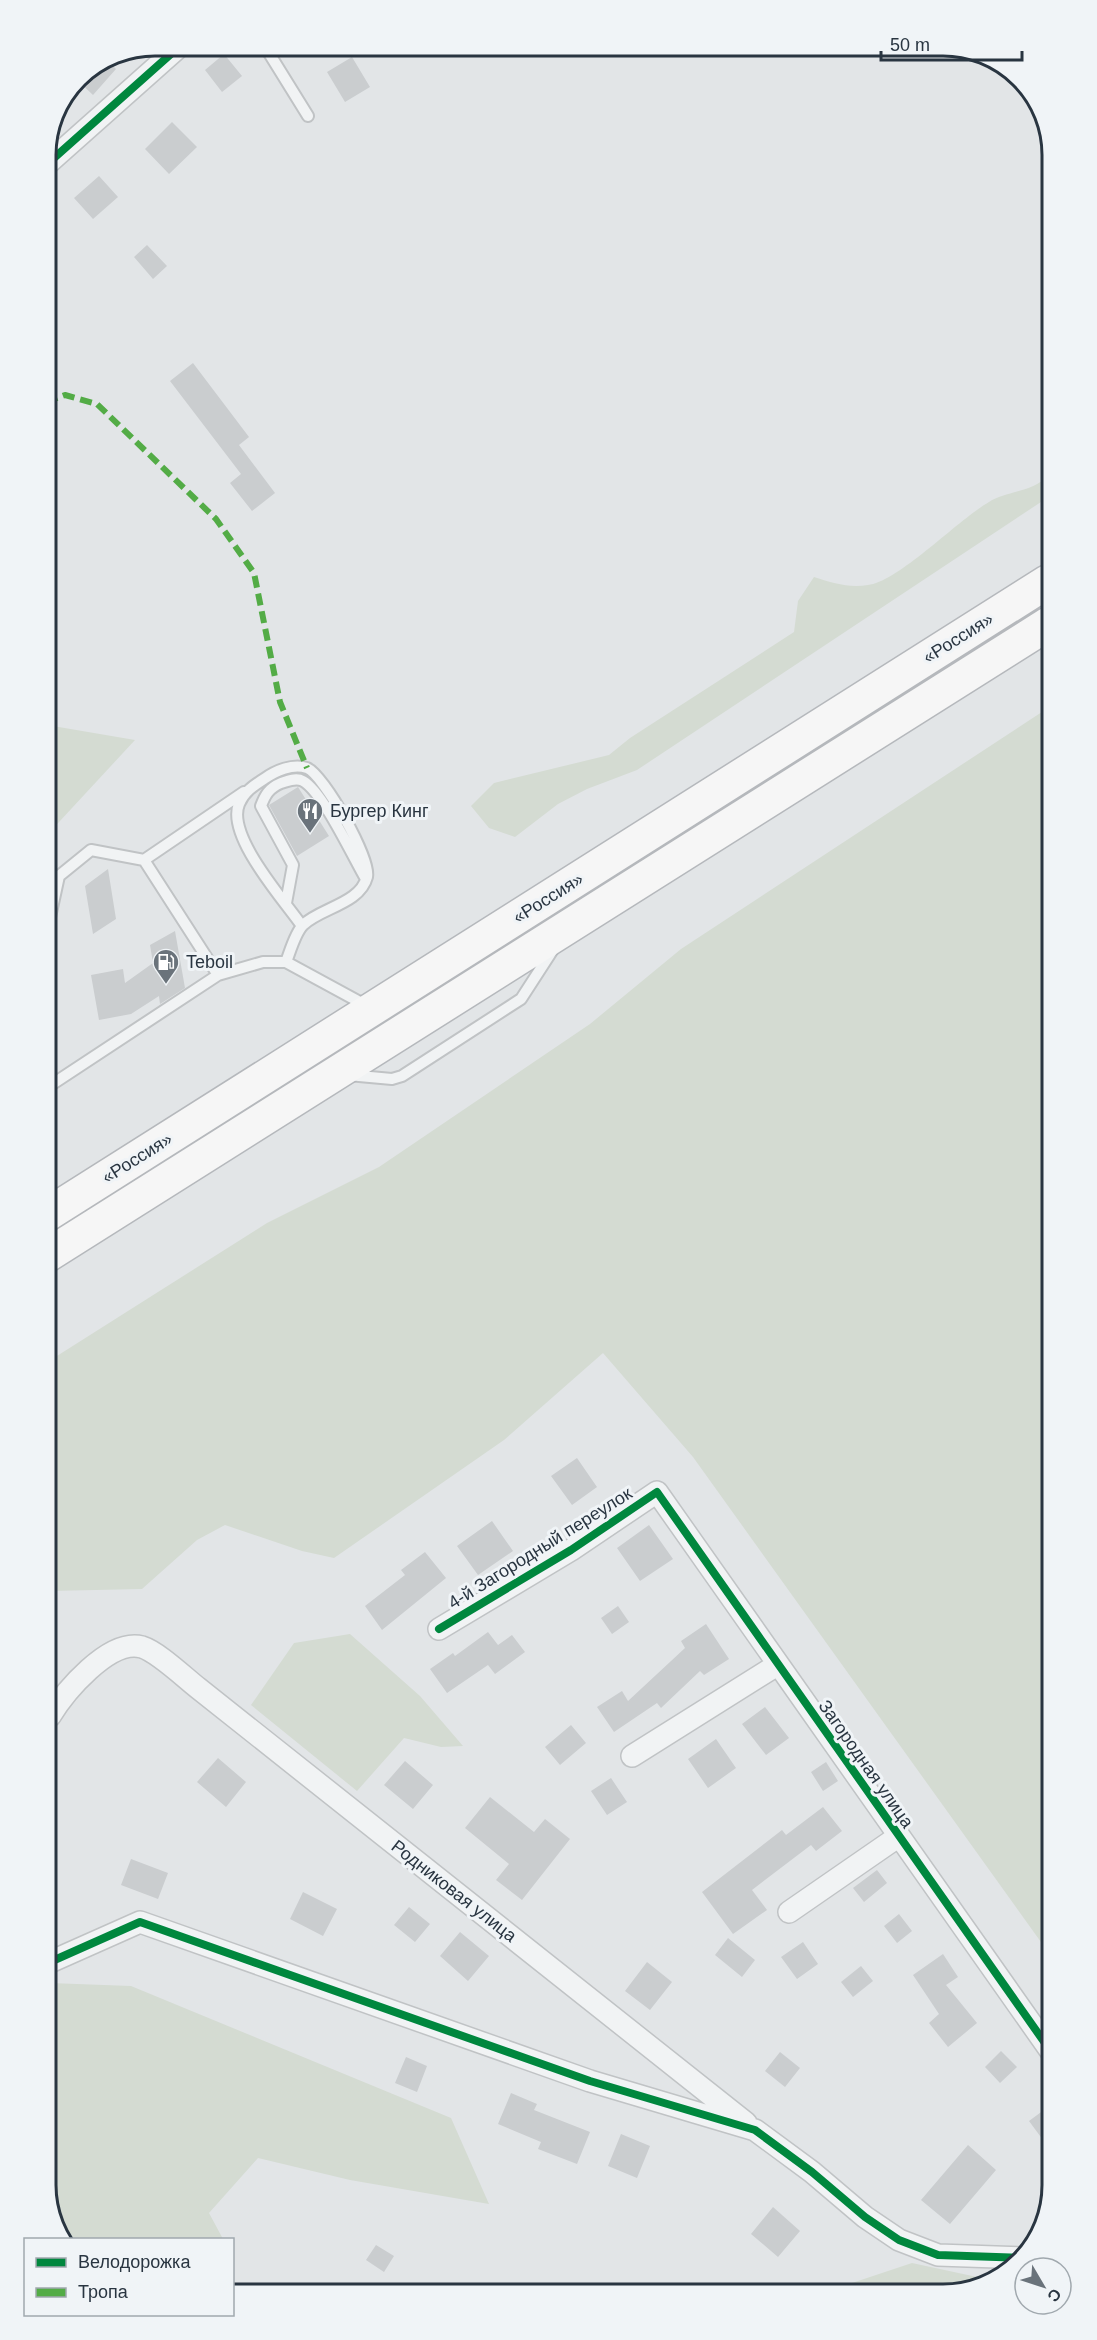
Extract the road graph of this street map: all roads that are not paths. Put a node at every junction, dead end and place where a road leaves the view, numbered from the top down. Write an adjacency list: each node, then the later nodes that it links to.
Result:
1 (169, 56): 4 (street)
2 (271, 56): 3 (lane)
3 (308, 116)
4 (56, 156)
5 (1041, 582): 15 (highway, «Россия»)
6 (1042, 628): 18 (highway, «Россия»)
7 (249, 788): 8 (lane); 9 (lane); 11 (lane)
8 (144, 860): 10 (lane); 14 (lane)
9 (366, 879): 11 (lane); 12 (lane)
10 (56, 890)
11 (286, 903): 12 (lane)
12 (302, 926): 13 (lane)
13 (286, 962): 14 (lane); 15 (lane)
14 (218, 975): 16 (lane)
15 (373, 1009): 17 (highway, «Россия»)
16 (56, 1082)
17 (56, 1209)
18 (56, 1250)
19 (657, 1492): 20 (street, 4-й Загородный переулок); 21 (street, Загородная улица)
20 (439, 1629)
21 (777, 1665): 23 (street); 24 (street, Загородная улица)
22 (56, 1708): 28 (street, Родниковая улица)
23 (632, 1756)
24 (899, 1836): 25 (street); 27 (street, Загородная улица)
25 (789, 1912)
26 (56, 1959): 28 (street)
27 (1042, 2039)
28 (755, 2130): 29 (street, Родниковая улица)
29 (1011, 2258)

